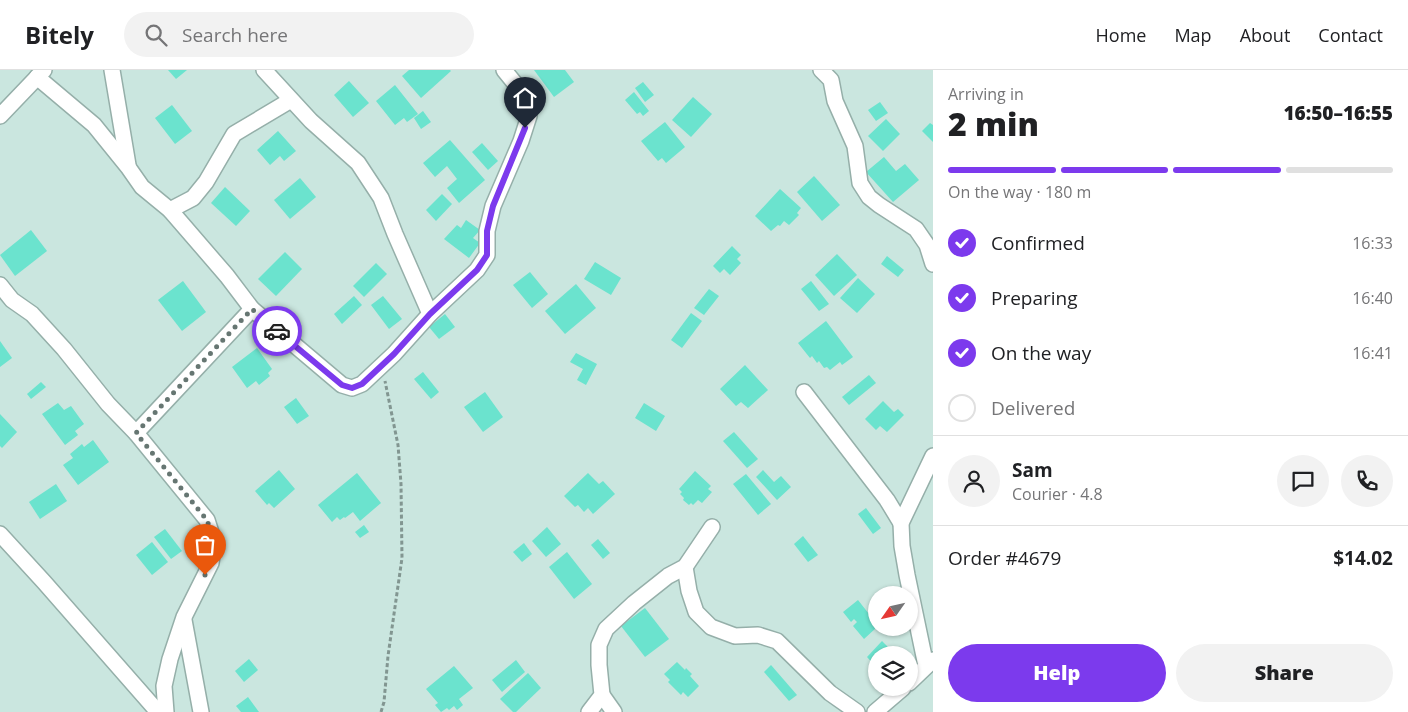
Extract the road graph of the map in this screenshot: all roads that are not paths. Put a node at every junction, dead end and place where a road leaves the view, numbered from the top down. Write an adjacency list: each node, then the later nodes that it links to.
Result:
1 (112, 70): 8 (street)
2 (264, 70): 6 (street)
3 (504, 70): 13 (street)
4 (821, 70): 10 (street)
5 (41, 72): 7 (street); 8 (street)
6 (291, 100): 9 (street); 13 (street)
7 (0, 116)
8 (128, 167): 9 (street)
9 (170, 210): 12 (street)
10 (933, 264)
11 (0, 285): 15 (street)
12 (252, 309): 13 (street); 15 (street)
13 (430, 314)
14 (804, 392): 17 (street)
15 (136, 433): 21 (street)
16 (933, 456): 17 (street)
17 (901, 523): 22 (street)
18 (712, 527): 20 (street)
19 (0, 535): 27 (street)
20 (685, 567): 24 (street); 32 (street)
21 (184, 617): 28 (street); 29 (street)
22 (930, 663): 23 (street)
23 (918, 674)
24 (602, 695): 30 (street); 31 (street)
25 (894, 696): 33 (street)
26 (897, 696): 34 (street)
27 (158, 712)
28 (166, 712)
29 (201, 712)
30 (589, 712)
31 (614, 712)
32 (857, 712)
33 (875, 712)
34 (886, 712)

